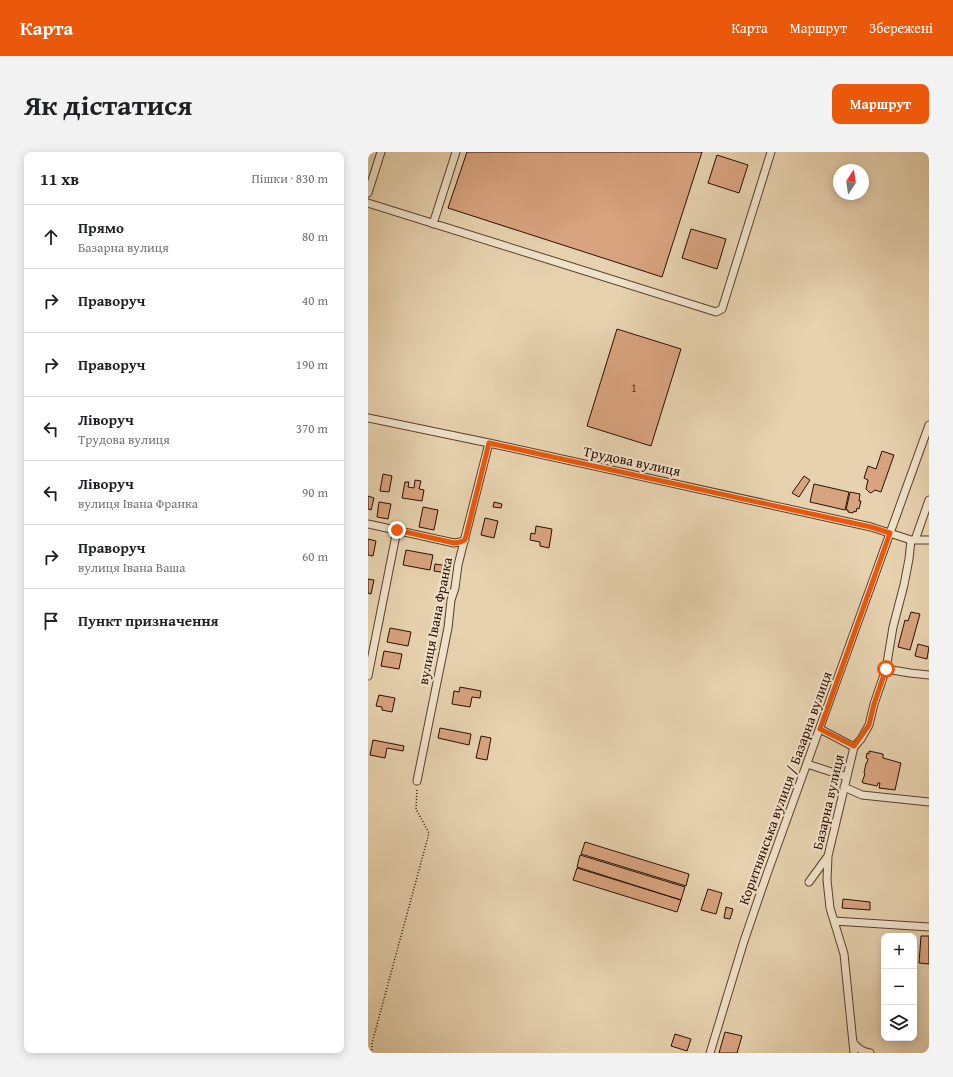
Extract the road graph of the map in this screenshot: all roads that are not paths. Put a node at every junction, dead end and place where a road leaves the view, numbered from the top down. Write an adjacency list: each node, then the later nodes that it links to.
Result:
1 (381, 152): 4 (street)
2 (456, 152): 6 (street)
3 (771, 152): 6 (street)
4 (368, 193)
5 (368, 203): 6 (street)
6 (434, 224)
7 (368, 418): 9 (street, Трудова вулиця)
8 (929, 425): 13 (street, Коритнянська вулиця / Базарна вулиця)
9 (489, 443): 13 (street, Трудова вулиця); 14 (street, вулиця Івана Франка)
10 (929, 500): 15 (street, Базарна вулиця)
11 (368, 524): 12 (street)
12 (397, 530): 14 (street); 19 (street)
13 (890, 533): 15 (street, Трудова вулиця); 20 (street, Коритнянська вулиця / Базарна вулиця)
14 (465, 540): 24 (street, вулиця Івана Франка)
15 (913, 540): 16 (street, Трудова вулиця); 17 (street, Базарна вулиця)
16 (929, 540)
17 (886, 669): 18 (street); 21 (street, Базарна вулиця)
18 (929, 675)
19 (368, 676)
20 (820, 729): 21 (street); 22 (street, Коритнянська вулиця / Базарна вулиця)
21 (854, 746): 23 (street, Базарна вулиця)
22 (807, 764): 23 (street); 32 (street, Коритнянська вулиця / Базарна вулиця)
23 (847, 777): 25 (street, Базарна вулиця)
24 (417, 780)
25 (844, 787): 26 (street); 27 (street, Базарна вулиця)
26 (929, 802)
27 (828, 856): 28 (street); 29 (street, Базарна вулиця)
28 (809, 882)
29 (834, 921): 30 (street); 31 (street, Базарна вулиця)
30 (929, 926)
31 (853, 1042): 33 (street, Базарна вулиця); 34 (street)
32 (710, 1053)
33 (854, 1053)
34 (870, 1053)

